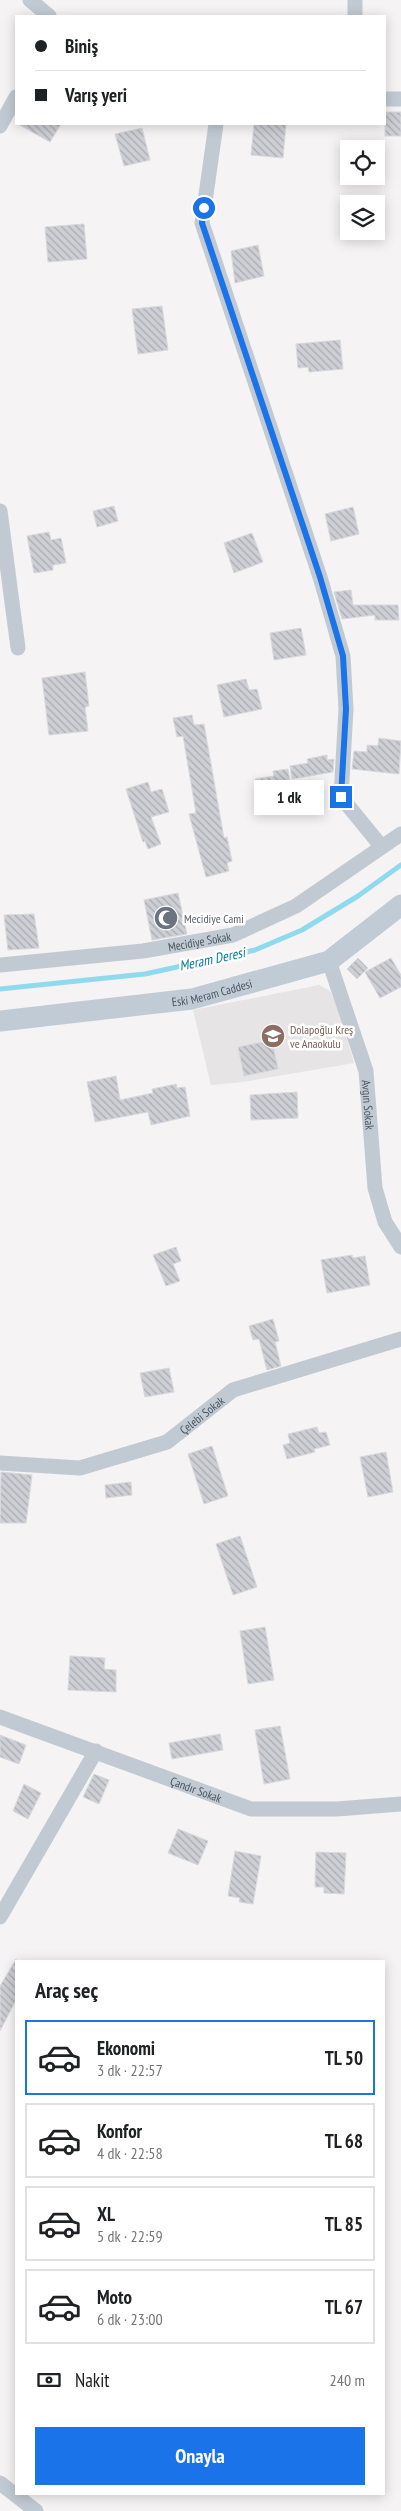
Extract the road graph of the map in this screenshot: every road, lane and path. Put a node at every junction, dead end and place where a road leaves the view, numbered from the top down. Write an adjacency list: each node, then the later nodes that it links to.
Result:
1 (30, 0): 3 (street)
2 (356, 0): 4 (street)
3 (47, 15)
4 (355, 15)
5 (15, 99): 9 (street)
6 (386, 99): 7 (street)
7 (401, 100)
8 (216, 125): 13 (street)
9 (0, 126)
10 (0, 511): 11 (street)
11 (18, 648)
12 (401, 834): 13 (street, Mecidiye Sokak)
13 (381, 846): 16 (street, Mecidiye Sokak)
14 (401, 905): 15 (street, Eski Meram Caddesi)
15 (329, 961): 17 (street, Eski Meram Caddesi); 18 (street, Avgın Sokak)
16 (0, 965)
17 (0, 1021)
18 (401, 1247)
19 (401, 1338): 20 (street, Çelebi Sokak)
20 (0, 1463)
21 (0, 1716): 22 (street, Çandır Sokak)
22 (96, 1751): 23 (street, Çandır Sokak); 24 (street)
23 (401, 1804)
24 (0, 1917)
25 (0, 2483): 26 (street)
26 (15, 2495)
27 (15, 2495): 28 (street)
28 (36, 2511)

